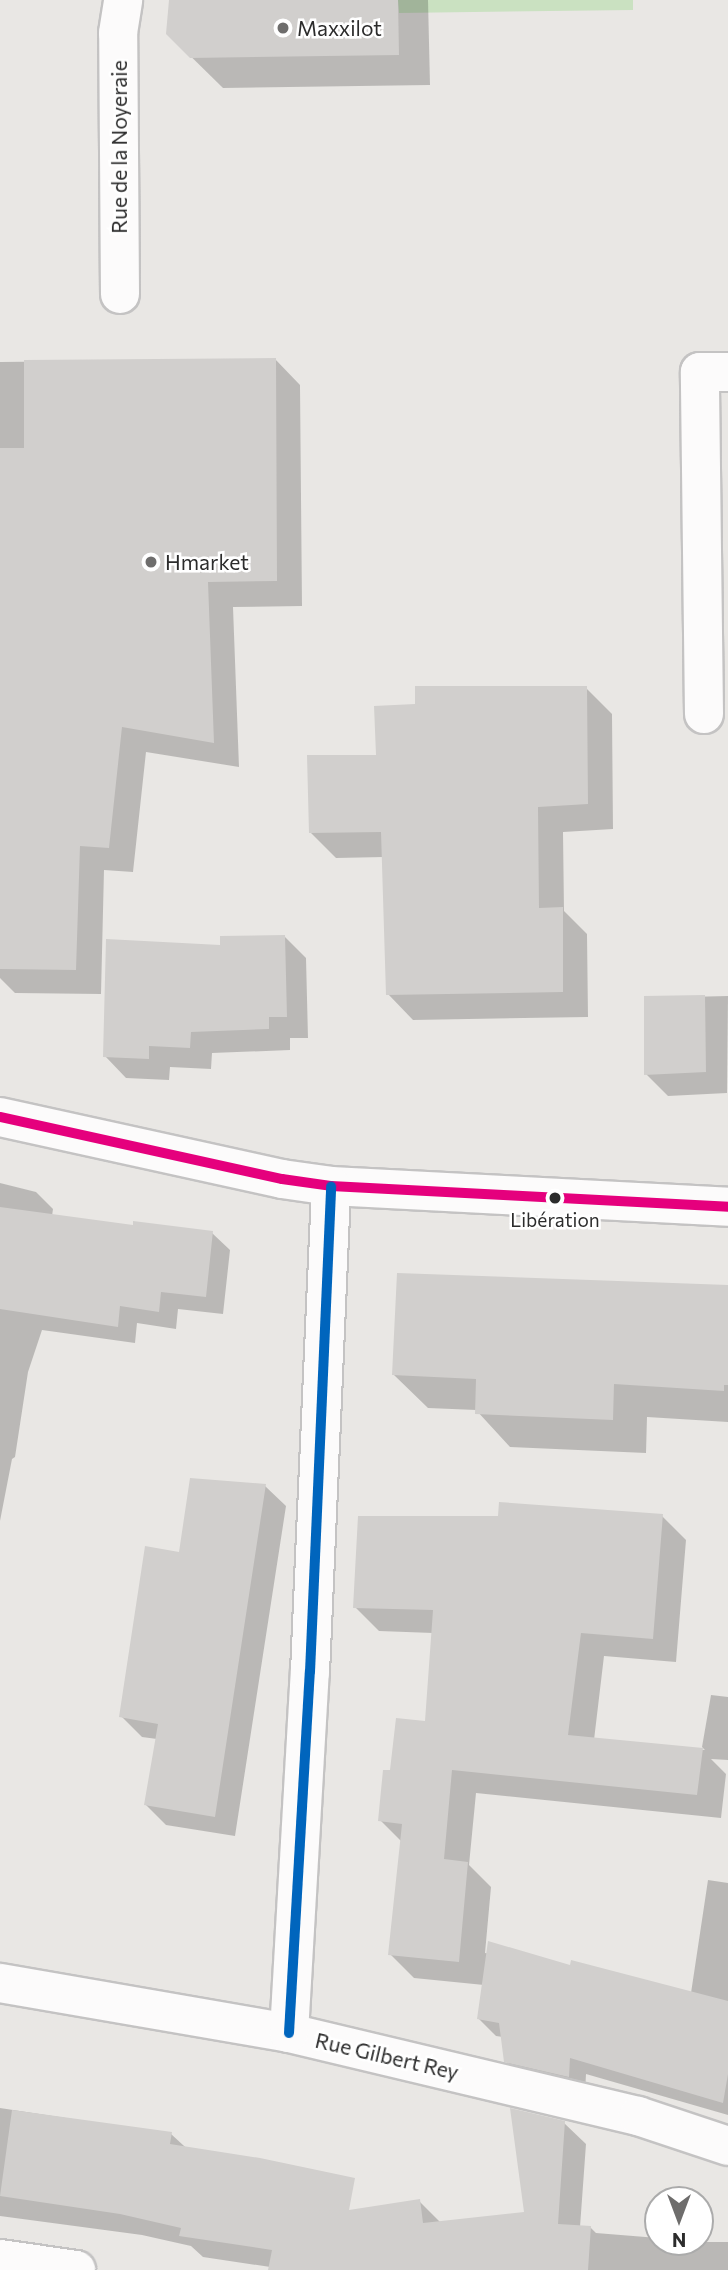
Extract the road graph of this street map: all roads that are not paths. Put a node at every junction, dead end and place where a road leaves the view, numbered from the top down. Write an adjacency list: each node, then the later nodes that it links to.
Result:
1 (123, 0): 2 (street, Rue de la Noyeraie)
2 (120, 294)
3 (728, 372): 4 (street)
4 (704, 714)
5 (0, 1117): 6 (street)
6 (331, 1186): 7 (street); 9 (street)
7 (728, 1207)
8 (0, 1983): 9 (street, Rue Gilbert Rey)
9 (289, 2033): 10 (street, Rue Gilbert Rey)
10 (728, 2146)
11 (0, 2259): 12 (street)
12 (76, 2270)

